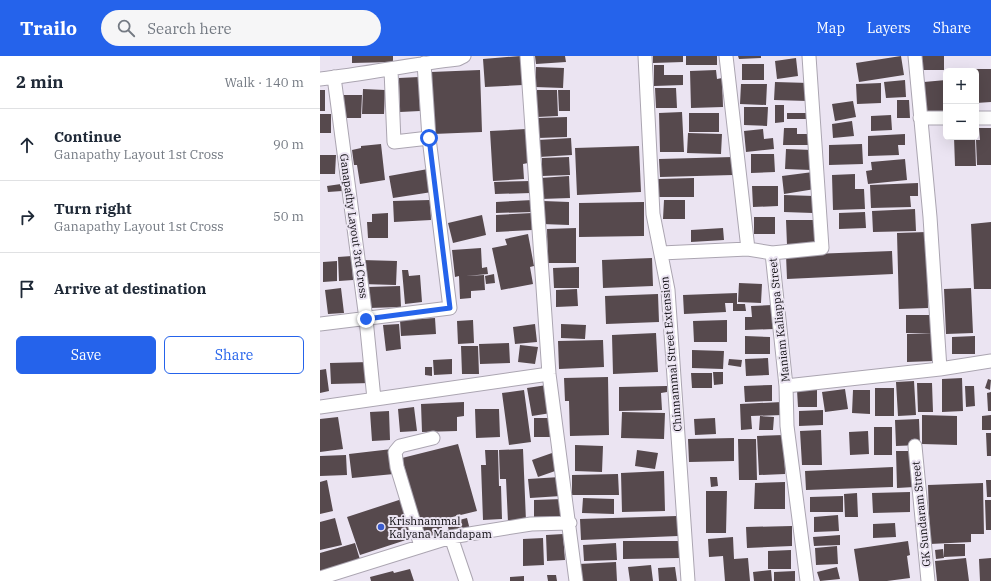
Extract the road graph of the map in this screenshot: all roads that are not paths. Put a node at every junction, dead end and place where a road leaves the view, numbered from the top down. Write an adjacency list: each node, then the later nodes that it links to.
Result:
1 (464, 56): 7 (street)
2 (526, 56): 23 (street)
3 (645, 56): 17 (street, Chinnammal Street Extension)
4 (726, 56): 16 (street)
5 (808, 56): 18 (street)
6 (914, 56): 11 (street)
7 (416, 61): 8 (street); 15 (street)
8 (391, 70): 9 (street); 15 (street)
9 (334, 77): 10 (street); 19 (street, Ganapathy Layout 3rd Cross)
10 (320, 79)
11 (920, 118): 12 (street); 22 (street)
12 (943, 118)
13 (979, 118): 14 (street)
14 (991, 118)
15 (429, 138): 19 (street)
16 (748, 250): 17 (street, Maniam Kaliappa Street); 18 (street, Maniam Kaliappa Street)
17 (661, 253): 35 (street, Chinnammal Street Extension)
18 (772, 253): 24 (street, Maniam Kaliappa Street)
19 (366, 319): 20 (street); 25 (street, Ganapathy Layout 3rd Cross)
20 (320, 324)
21 (991, 361): 22 (street)
22 (940, 369): 24 (street)
23 (549, 374): 25 (street); 29 (street)
24 (786, 386): 36 (street, Maniam Kaliappa Street)
25 (374, 399): 26 (street)
26 (320, 407)
27 (433, 438): 31 (street)
28 (914, 446): 37 (street, GK Sundaram Street)
29 (570, 523): 30 (street); 34 (street)
30 (451, 537): 31 (street); 33 (street)
31 (422, 546): 32 (street)
32 (320, 578)
33 (466, 581)
34 (576, 581)
35 (688, 581)
36 (807, 581)
37 (928, 581)

